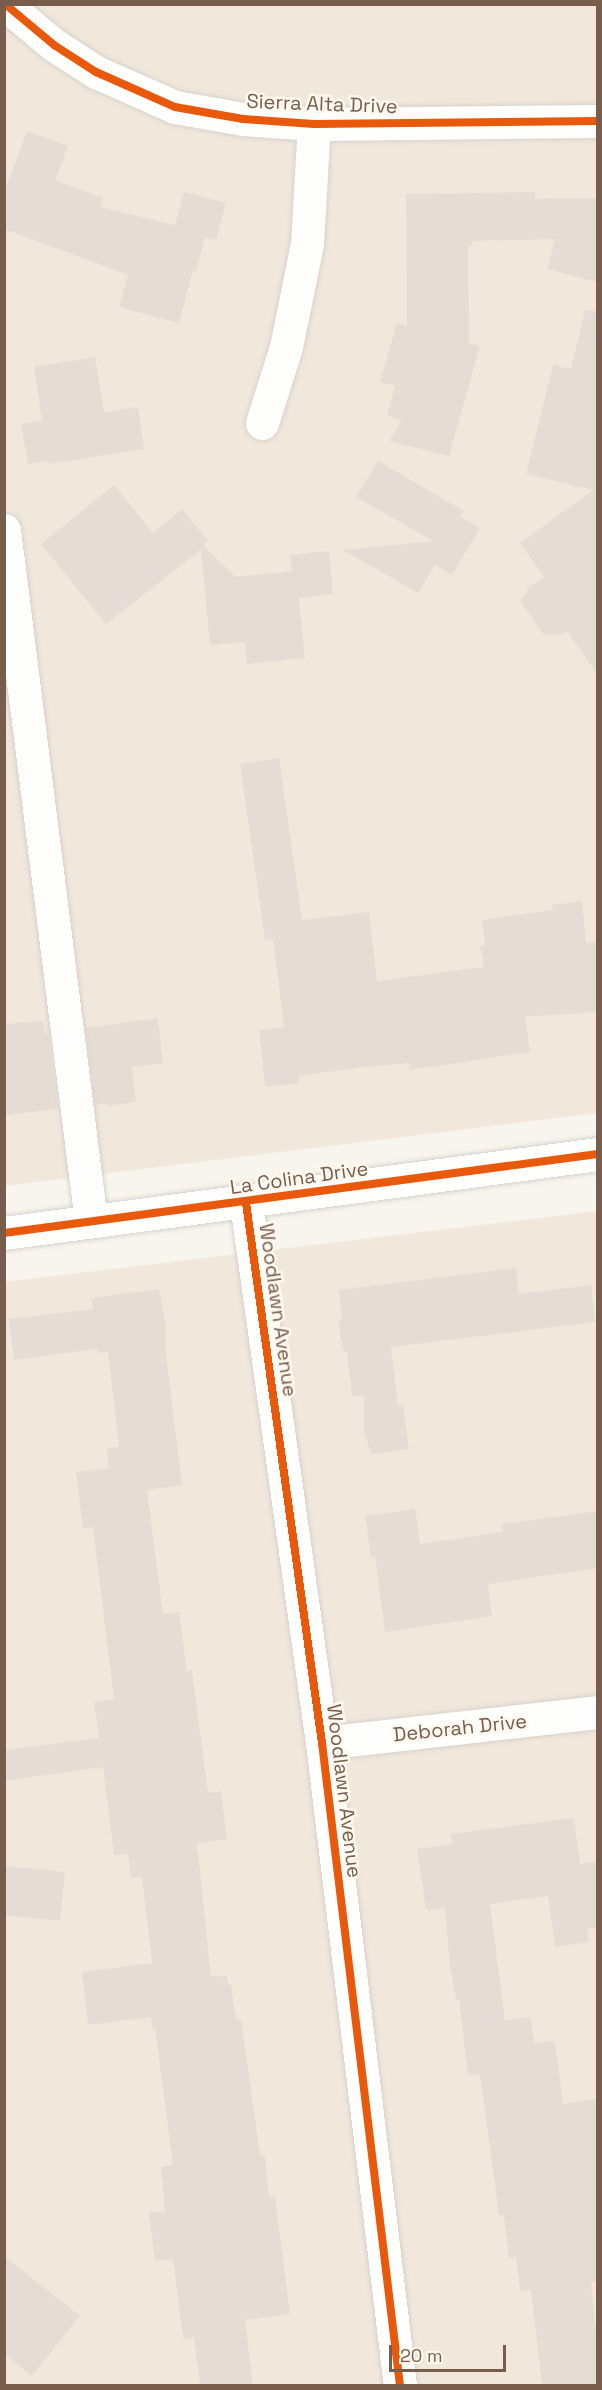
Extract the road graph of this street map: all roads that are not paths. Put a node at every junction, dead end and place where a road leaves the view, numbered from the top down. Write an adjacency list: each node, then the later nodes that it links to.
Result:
1 (5, 4): 3 (street, Sierra Alta Drive)
2 (597, 121): 3 (street, Sierra Alta Drive)
3 (314, 124): 4 (street)
4 (262, 423)
5 (4, 530): 8 (street)
6 (597, 1154): 7 (street, La Colina Drive)
7 (246, 1203): 8 (street, La Colina Drive); 11 (street, Woodlawn Avenue)
8 (91, 1222): 9 (street, La Colina Drive)
9 (4, 1233)
10 (597, 1712): 11 (street, Deborah Drive)
11 (322, 1743): 12 (street, Woodlawn Avenue)
12 (400, 2385)

